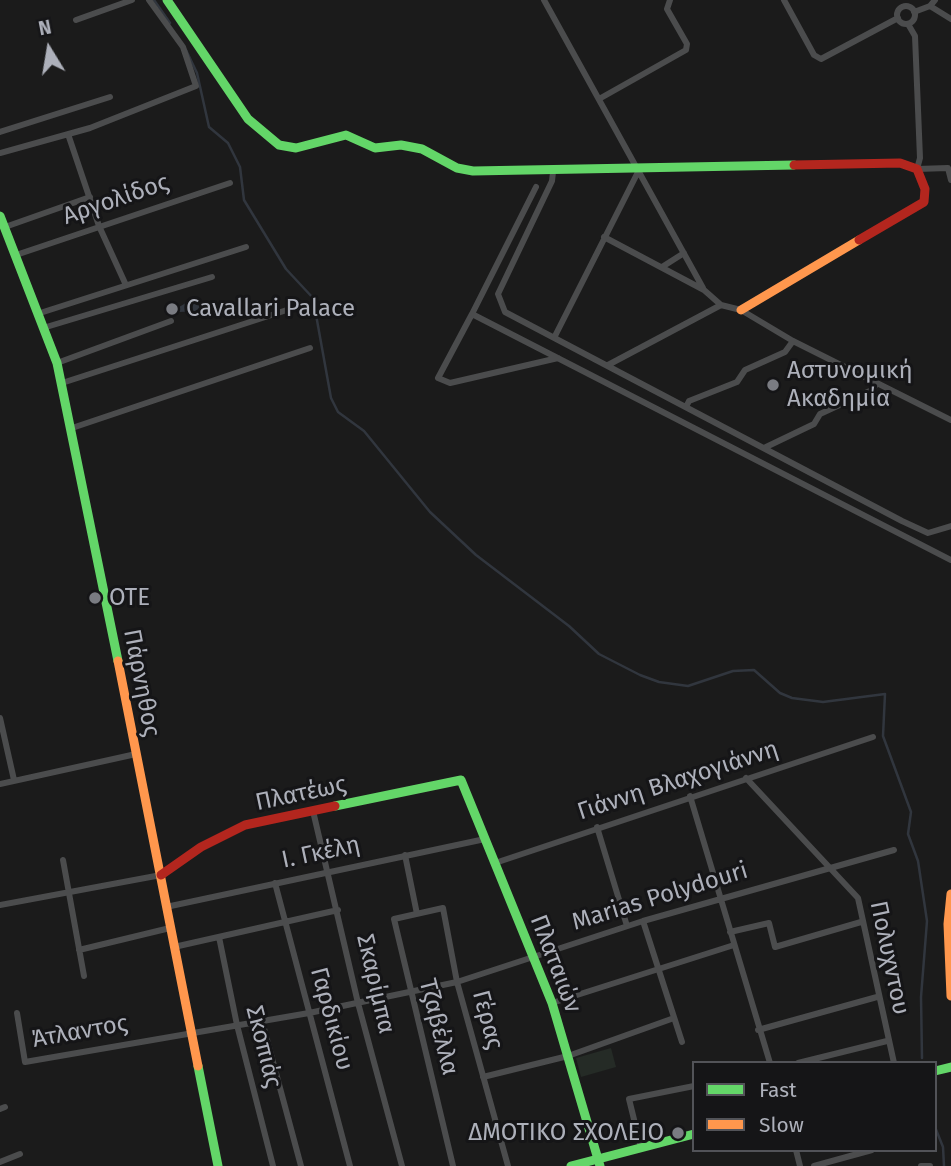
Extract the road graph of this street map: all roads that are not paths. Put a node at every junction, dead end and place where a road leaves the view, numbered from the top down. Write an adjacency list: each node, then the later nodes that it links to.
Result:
1 (132, 0): 12 (street)
2 (149, 0): 17 (street)
3 (167, 0): 21 (street)
4 (670, 0): 15 (street)
5 (784, 0): 10 (street)
6 (547, 1): 15 (street)
7 (906, 3): 9 (street); 10 (street)
8 (932, 3): 9 (street); 11 (street)
9 (914, 12): 13 (street)
10 (898, 18): 13 (street)
11 (951, 19)
12 (76, 20)
13 (908, 24): 19 (street)
14 (110, 97): 16 (street)
15 (599, 99): 20 (street)
16 (0, 132)
17 (68, 134): 18 (street); 25 (street)
18 (0, 153)
19 (917, 169): 20 (street); 22 (street); 39 (street)
20 (639, 170): 21 (street); 29 (street); 31 (street)
21 (553, 172): 44 (street)
22 (951, 180)
23 (230, 183): 27 (street, Αργολίδος)
24 (536, 187): 41 (street)
25 (90, 197): 27 (street); 28 (street)
26 (0, 216): 28 (street, Πάρνηθος)
27 (100, 226): 32 (street, Αργολίδος); 35 (street)
28 (5, 227): 32 (street, Πάρνηθος)
29 (604, 237): 33 (street); 44 (street)
30 (246, 247): 35 (street)
31 (684, 253): 33 (street); 36 (street)
32 (16, 255): 40 (street, Πάρνηθος)
33 (662, 267): 36 (street)
34 (212, 277): 43 (street)
35 (125, 284): 40 (street)
36 (704, 290): 37 (street)
37 (721, 306): 39 (street); 49 (street)
38 (293, 308): 50 (street)
39 (741, 310): 45 (street)
40 (37, 314): 43 (street, Πάρνηθος)
41 (472, 314): 47 (street); 47 (street)
42 (171, 321): 48 (street)
43 (43, 328): 48 (street, Πάρνηθος)
44 (555, 336): 49 (street)
45 (793, 341): 51 (street); 52 (street)
46 (310, 348): 54 (street)
47 (558, 358): 57 (street)
48 (57, 363): 50 (street, Πάρνηθος)
49 (608, 365): 52 (street)
50 (62, 383): 54 (street, Πάρνηθος)
51 (877, 383): 53 (street); 55 (street)
52 (687, 405): 55 (street)
53 (951, 420)
54 (72, 428): 60 (street, Πάρνηθος)
55 (766, 447): 56 (street)
56 (951, 526)
57 (951, 560)
58 (0, 718): 62 (street)
59 (873, 737): 61 (street, Γιάννη Βλαχογιάννη)
60 (136, 754): 62 (street); 75 (street, Πάρνηθος)
61 (746, 778): 65 (street, Γιάννη Βλαχογιάννη); 73 (street, Πολυχντου)
62 (14, 780): 64 (street)
63 (461, 780): 66 (street, Πλατέως); 68 (street, Πλαταιών)
64 (0, 784)
65 (690, 796): 67 (street, Γιάννη Βλαχογιάννη); 79 (street)
66 (313, 811): 74 (street, Σκαρίμπα); 75 (street, Πλατέως)
67 (597, 827): 72 (street, Γιάννη Βλαχογιάννη); 87 (street)
68 (485, 839): 70 (street, Ι. Γκέλη); 72 (street, Πλαταιών)
69 (894, 850): 73 (street, Marias Polydouri)
70 (405, 855): 74 (street, Ι. Γκέλη); 83 (street)
71 (63, 860): 77 (street)
72 (495, 863): 94 (street, Πλαταιών)
73 (829, 868): 79 (street, Marias Polydouri); 85 (street, Πολυχντου)
74 (328, 870): 76 (street, Ι. Γκέλη); 82 (street, Σκαρίμπα)
75 (161, 875): 77 (street); 81 (street, Πάρνηθος)
76 (275, 883): 81 (street, Ι. Γκέλη); 86 (street, Γαρδικίου)
77 (69, 892): 80 (street); 93 (street)
78 (951, 894): 96 (street)
79 (718, 898): 84 (street, Marias Polydouri); 89 (street)
80 (0, 905)
81 (166, 906): 88 (street, Πάρνηθος)
82 (338, 910): 86 (street); 102 (street, Σκαρίμπα)
83 (417, 914): 98 (street, Γέρας); 99 (street, Τζαβέλλα)
84 (643, 921): 87 (street, Marias Polydouri); 95 (street)
85 (861, 922): 89 (street); 101 (street, Πολυχντου)
86 (286, 923): 90 (street); 105 (street, Γαρδικίου)
87 (627, 926): 94 (street, Marias Polydouri)
88 (170, 928): 92 (street, Πάρνηθος); 93 (street)
89 (730, 932): 91 (street)
90 (219, 937): 92 (street); 108 (street, Σκοπιάς)
91 (734, 945): 95 (street); 109 (street)
92 (174, 947): 110 (street, Πάρνηθος)
93 (79, 950): 97 (street)
94 (533, 957): 98 (street, Marias Polydouri); 103 (street, Πλαταιών)
95 (659, 969): 103 (street); 106 (street)
96 (950, 973): 100 (street)
97 (84, 976)
98 (457, 982): 99 (street, Marias Polydouri); 117 (street, Γέρας)
99 (409, 993): 102 (street, Marias Polydouri); 131 (street, Τζαβέλλα)
100 (951, 996)
101 (877, 997): 109 (street); 111 (street, Πολυχντου)
102 (358, 1003): 105 (street, Marias Polydouri); 130 (street, Σκαρίμπα)
103 (552, 1003): 113 (street, Πλαταιών)
104 (17, 1013): 110 (street, Άτλαντος)
105 (309, 1013): 107 (street, Marias Polydouri); 129 (street, Γαρδικίου)
106 (674, 1018): 112 (street); 113 (street)
107 (262, 1021): 108 (street, Marias Polydouri); 128 (street)
108 (237, 1025): 110 (street, Marias Polydouri); 127 (street, Σκοπιάς)
109 (758, 1030): 114 (street)
110 (190, 1032): 126 (street, Πάρνηθος)
111 (887, 1041): 115 (street); 116 (street, Πολυχντου)
112 (682, 1042)
113 (568, 1056): 117 (street); 124 (street, Πλαταιών)
114 (769, 1061)
115 (806, 1061)
116 (893, 1061)
117 (483, 1077): 132 (street, Γέρας)
118 (692, 1086): 120 (street)
119 (692, 1135): 120 (street)
120 (641, 1148): 124 (street)
121 (865, 1152): 134 (street)
122 (20, 1154): 123 (street)
123 (0, 1162)
124 (599, 1163): 133 (street)
125 (930, 1165): 135 (street)
126 (218, 1166)
127 (272, 1166)
128 (301, 1166)
129 (350, 1166)
130 (401, 1166)
131 (453, 1166)
132 (508, 1166)
133 (572, 1166)
134 (814, 1166)
135 (921, 1166)

